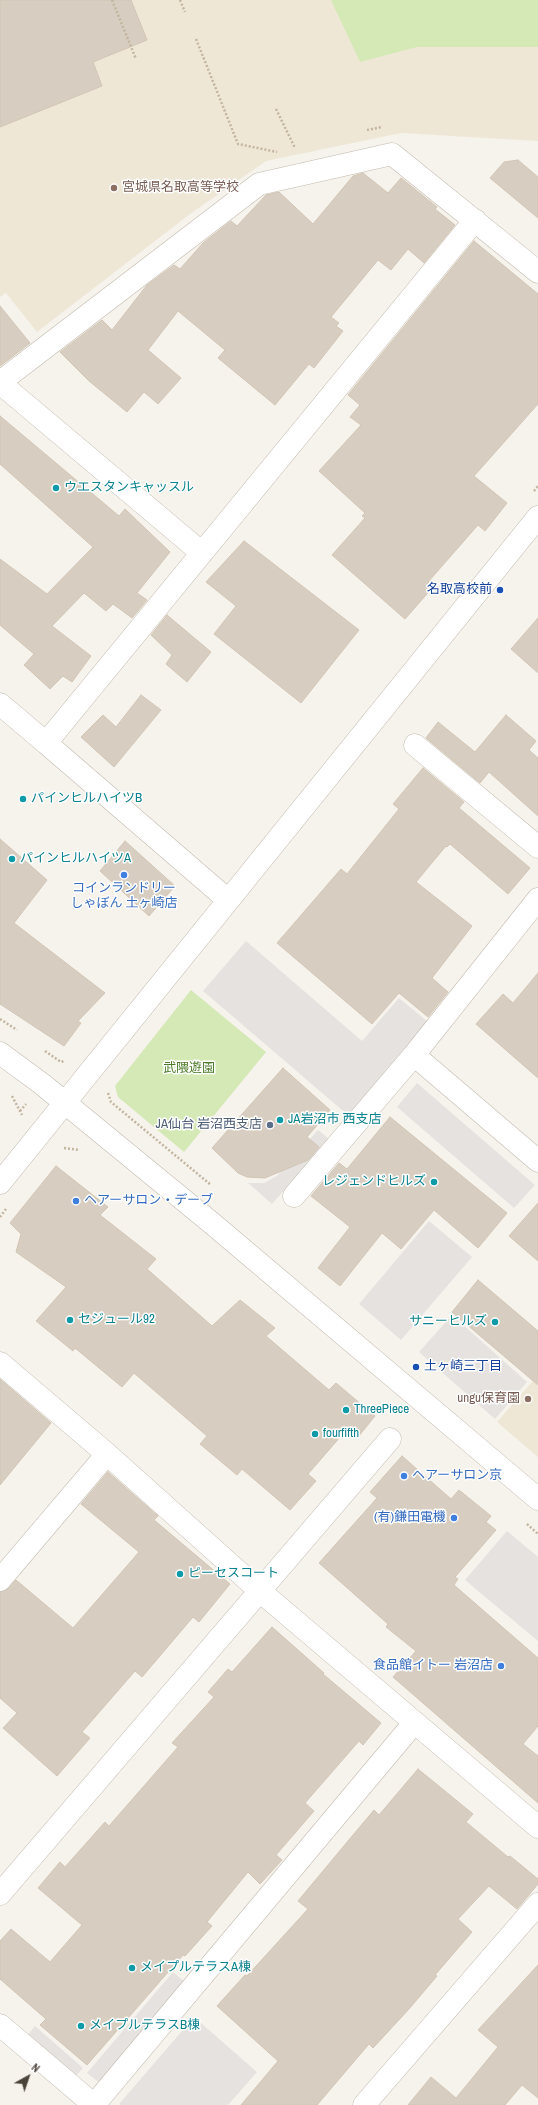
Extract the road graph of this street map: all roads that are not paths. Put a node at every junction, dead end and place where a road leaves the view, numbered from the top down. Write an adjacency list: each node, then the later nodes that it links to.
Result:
1 (475, 220): 2 (street); 3 (street); 5 (street)
2 (538, 272)
3 (0, 382): 5 (street)
4 (538, 517): 11 (street)
5 (202, 553): 7 (street)
6 (0, 704): 7 (street)
7 (46, 743): 11 (street)
8 (415, 745): 9 (street)
9 (538, 846)
10 (538, 899): 13 (street)
11 (228, 900): 14 (street)
12 (0, 1053): 14 (street)
13 (414, 1055): 15 (street); 17 (street)
14 (65, 1102): 16 (street); 21 (street)
15 (538, 1161)
16 (0, 1183)
17 (294, 1196)
18 (0, 1363): 20 (street)
19 (390, 1439): 23 (street)
20 (107, 1454): 22 (street); 23 (street)
21 (538, 1500)
22 (0, 1580)
23 (261, 1592): 24 (street); 26 (street)
24 (414, 1723): 25 (street); 29 (street)
25 (538, 1827)
26 (0, 1894)
27 (538, 1904): 30 (street)
28 (0, 2026): 29 (street)
29 (94, 2105)
30 (364, 2105)

